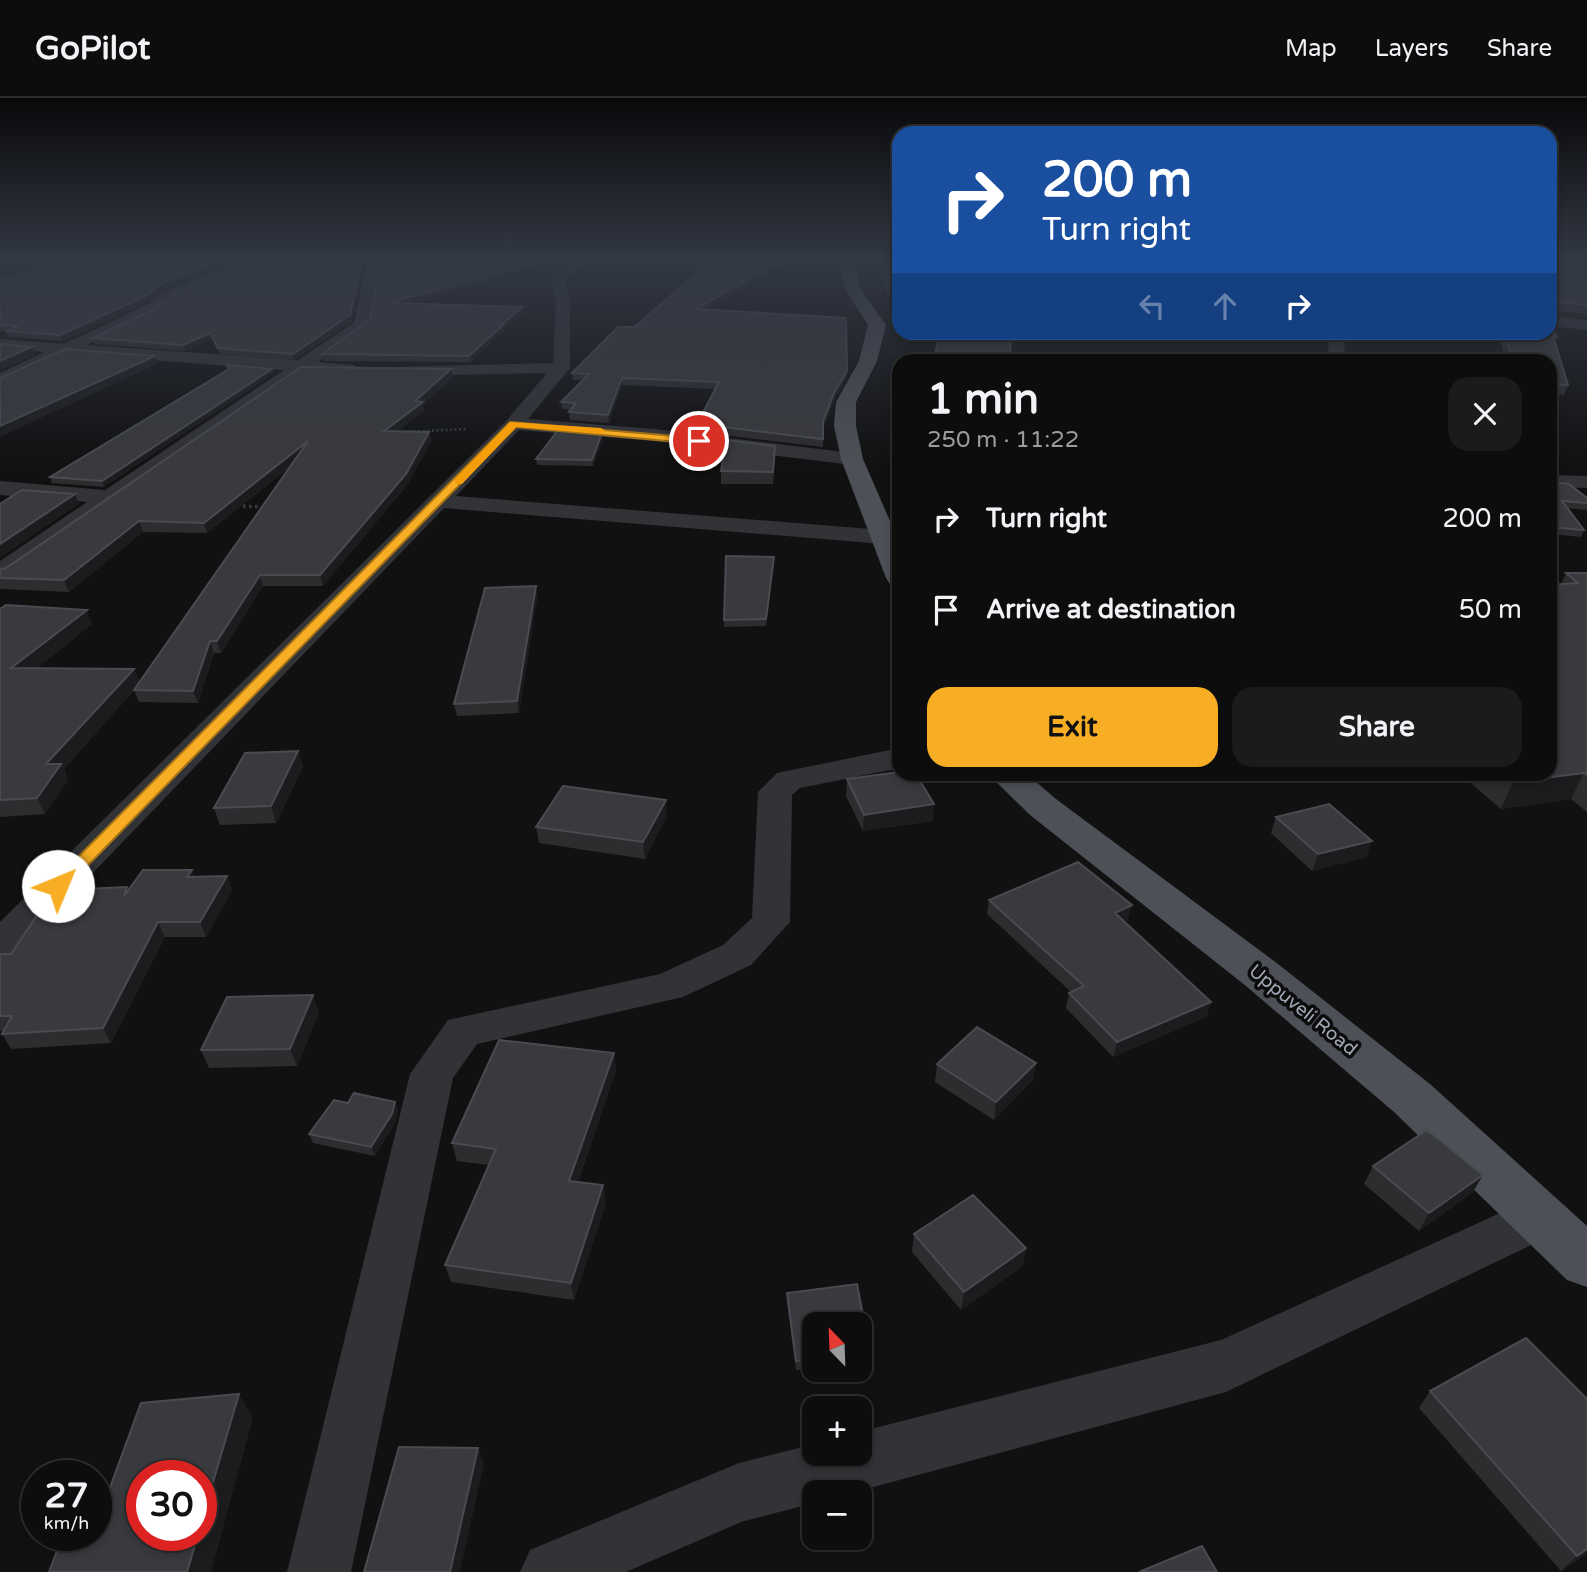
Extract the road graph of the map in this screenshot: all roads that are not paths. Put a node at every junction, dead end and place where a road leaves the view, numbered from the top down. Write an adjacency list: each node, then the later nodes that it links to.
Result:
1 (111, 328): 6 (street)
2 (357, 328): 7 (street)
3 (562, 328): 8 (street)
4 (876, 328): 13 (main road)
5 (0, 344): 6 (street)
6 (65, 350): 7 (street); 11 (street)
7 (299, 368): 9 (street); 17 (street)
8 (561, 368): 10 (street); 12 (street)
9 (366, 370)
10 (390, 370)
11 (0, 380)
12 (511, 426): 13 (street); 18 (street)
13 (852, 459): 19 (main road)
14 (1557, 481): 15 (street)
15 (1587, 482)
16 (0, 488): 17 (street)
17 (109, 497): 21 (street)
18 (439, 501): 19 (street); 24 (street)
19 (883, 537): 20 (main road)
20 (892, 559)
21 (0, 572)
22 (892, 760): 27 (street)
23 (1014, 781): 25 (main road, Uppuveli Road)
24 (0, 944)
25 (1540, 1217): 26 (main road, Uppuveli Road); 28 (street)
26 (1587, 1262)
27 (319, 1572)
28 (552, 1572)

